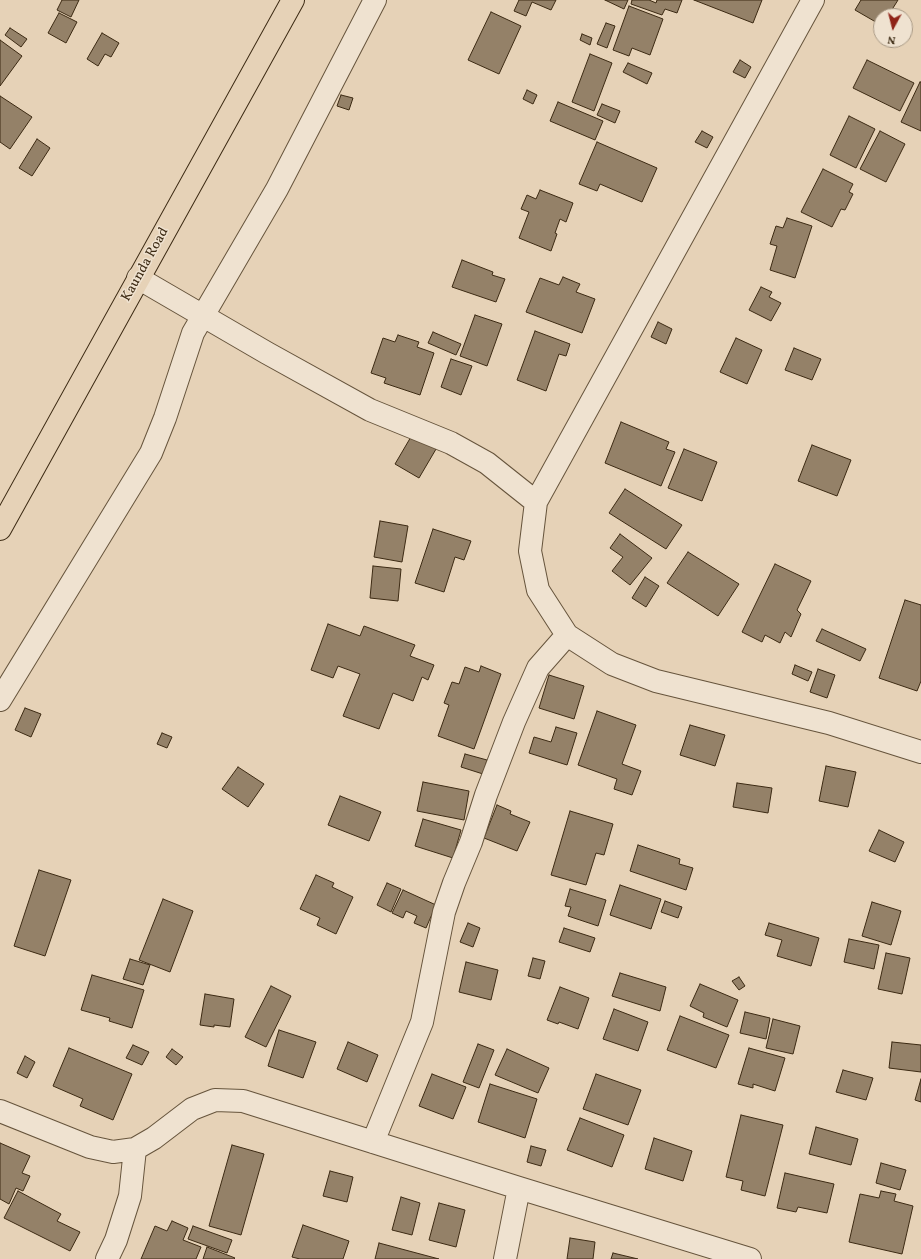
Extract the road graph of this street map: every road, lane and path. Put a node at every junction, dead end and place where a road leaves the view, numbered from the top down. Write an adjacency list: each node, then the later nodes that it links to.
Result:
1 (292, 0): 4 (main road, Kaunda Road)
2 (375, 0): 5 (street)
3 (813, 0): 6 (street)
4 (138, 278): 5 (street); 7 (main road, Kaunda Road)
5 (203, 316): 6 (street); 9 (street)
6 (536, 502): 8 (street)
7 (0, 530)
8 (567, 636): 10 (street); 12 (street)
9 (0, 700)
10 (921, 752)
11 (0, 1111): 13 (street)
12 (373, 1142): 13 (street); 14 (street)
13 (135, 1149): 15 (street)
14 (519, 1188): 16 (street); 17 (street)
15 (107, 1259)
16 (505, 1259)
17 (750, 1259)

